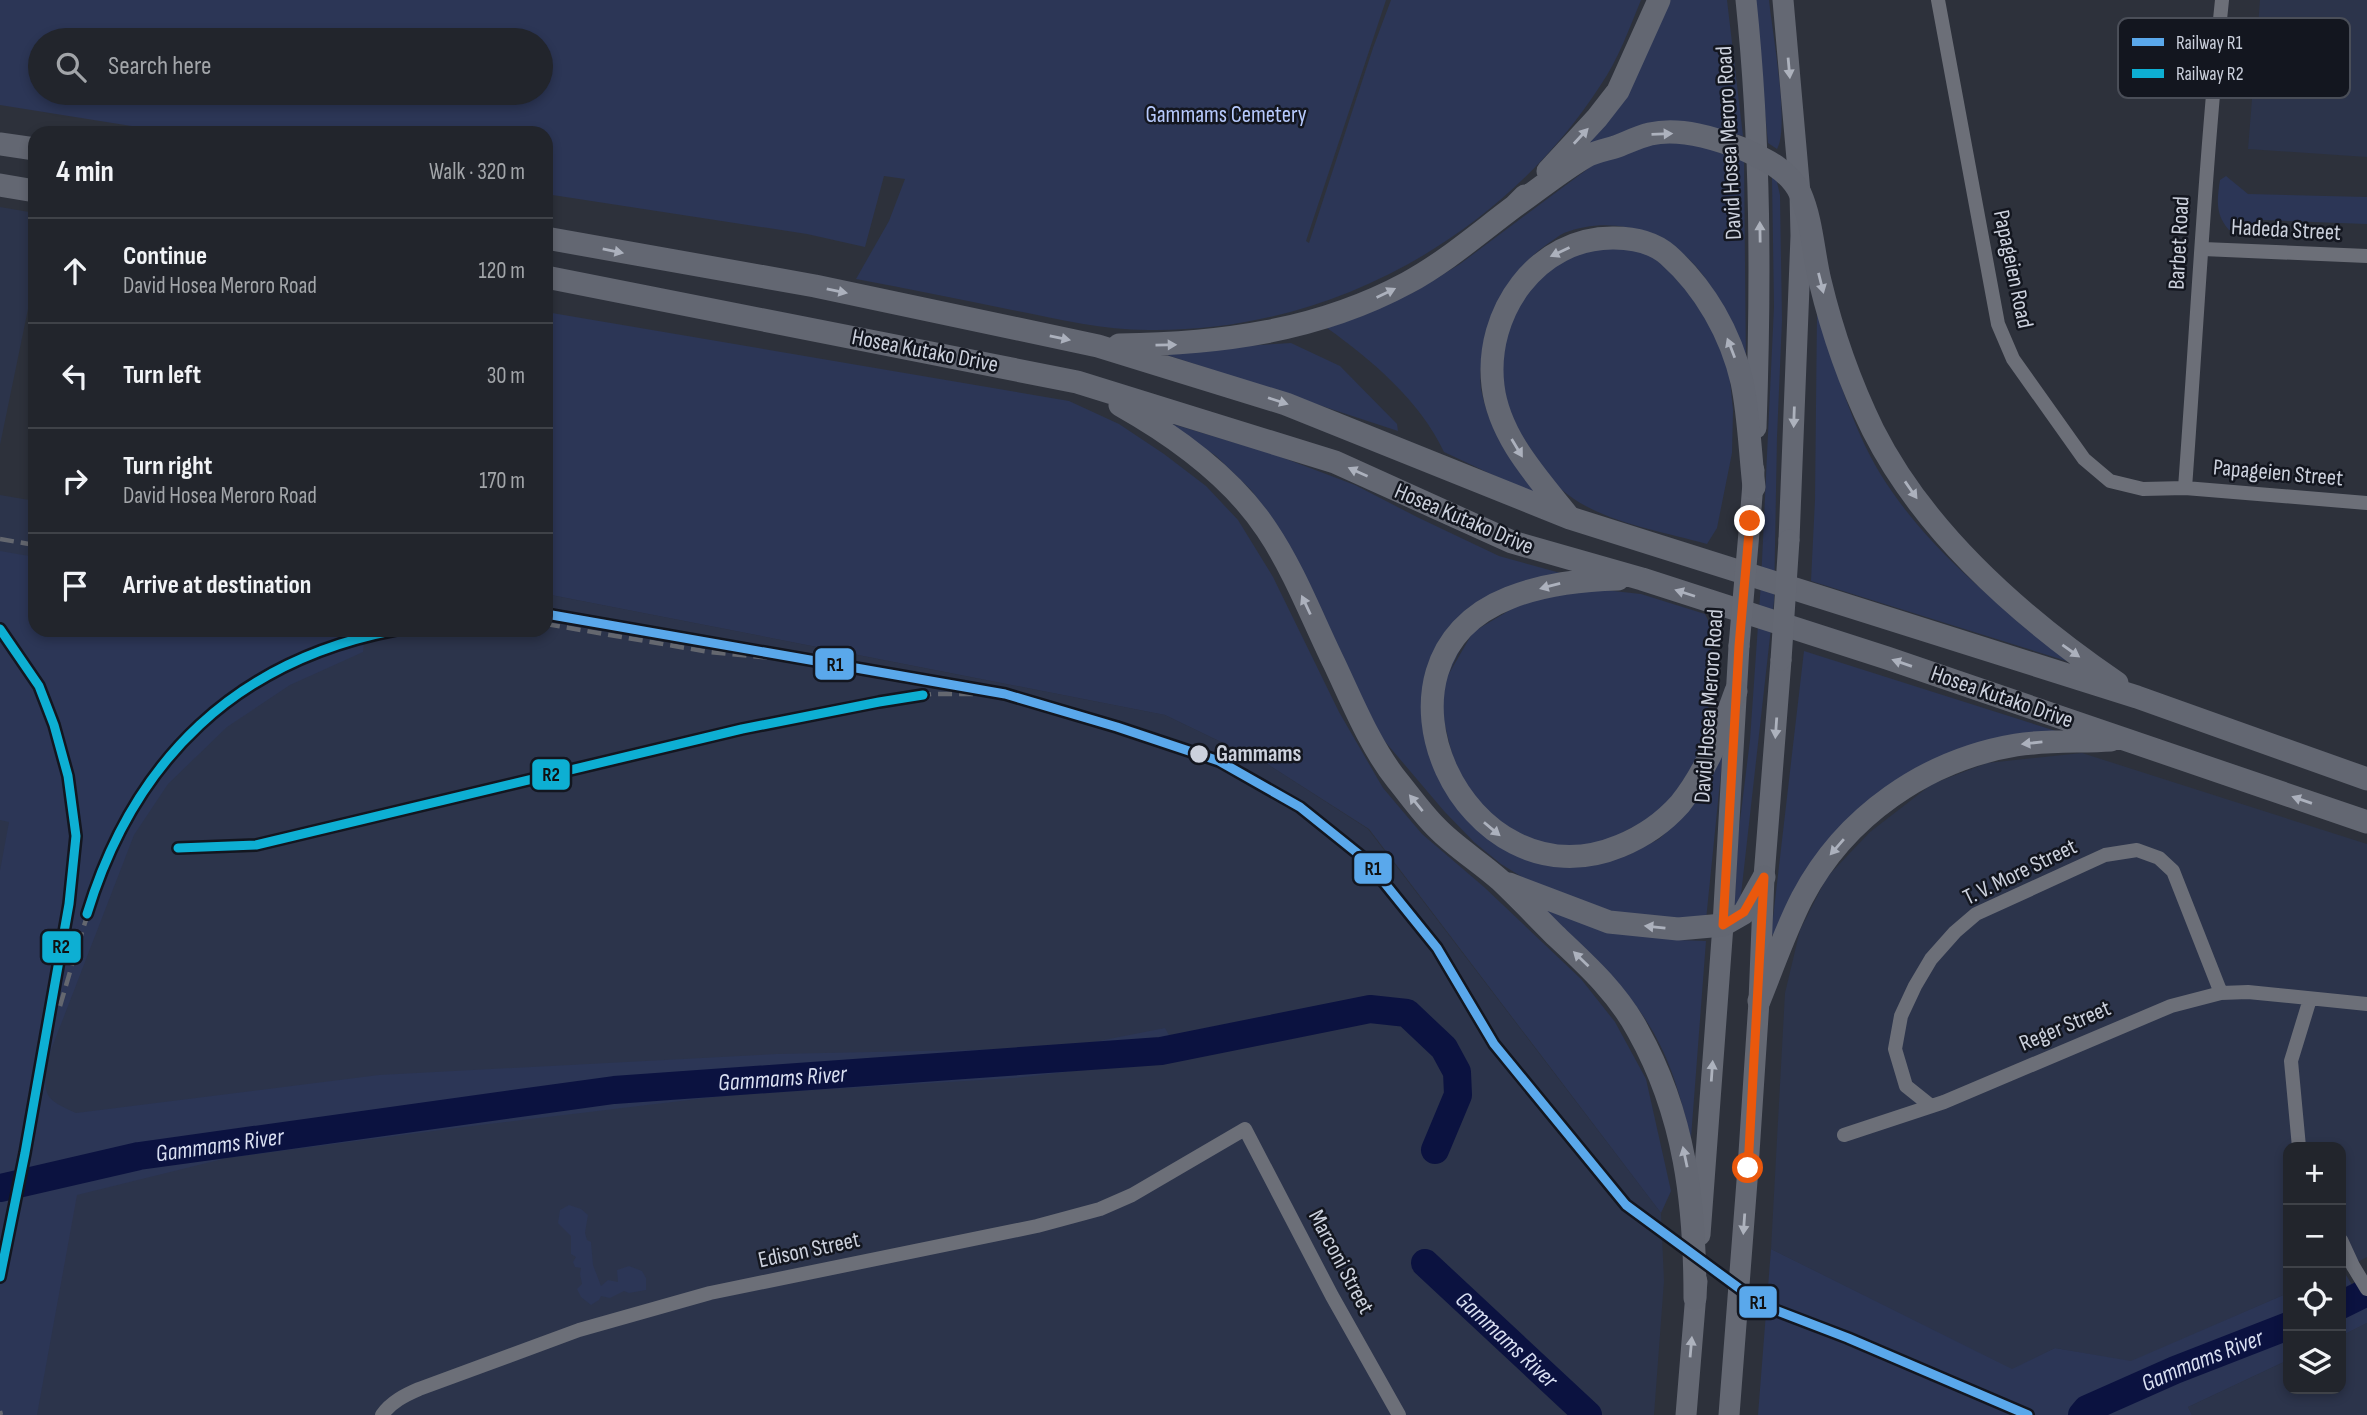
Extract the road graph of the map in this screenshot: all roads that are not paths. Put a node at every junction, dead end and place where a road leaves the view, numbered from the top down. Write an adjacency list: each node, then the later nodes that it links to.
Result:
1 (1660, 0): 14 (main road, one-way to 1)
2 (1745, 0): 10 (main road, David Hosea Meroro Road)
3 (1783, 0): 13 (main road, one-way to 13)
4 (1938, 0): 22 (street, Papageien Road)
5 (2222, 0): 6 (street, Barbet Road)
6 (2220, 18)
7 (2212, 98): 16 (street, Barbet Road)
8 (0, 144): 9 (main road)
9 (28, 148)
10 (1757, 155): 13 (main road); 14 (main road, one-way to 10); 21 (main road, David Hosea Meroro Road, one-way to 10)
11 (0, 186): 12 (main road)
12 (28, 190)
13 (1800, 193): 27 (main road, one-way to 27); 31 (main road, one-way to 31, bridge)
14 (1515, 205): 19 (main road, one-way to 14)
15 (553, 239): 19 (main road, Hosea Kutako Drive, one-way to 19)
16 (2203, 249): 17 (street, Hadeda Street); 22 (street, Barbet Road)
17 (2367, 256)
18 (553, 279): 20 (main road, Hosea Kutako Drive)
19 (1098, 346): 24 (main road, Hosea Kutako Drive, one-way to 24)
20 (1077, 382): 25 (main road, Hosea Kutako Drive, one-way to 20); 32 (main road, one-way to 20)
21 (1754, 487): 24 (main road, one-way to 24); 26 (main road, David Hosea Meroro Road, bridge)
22 (2185, 488): 23 (street, Papageien Street)
23 (2367, 503)
24 (1570, 518): 27 (main road, Hosea Kutako Drive)
25 (1642, 579): 26 (main road, one-way to 26); 28 (main road, Hosea Kutako Drive, one-way to 25)
26 (1737, 691): 33 (main road, David Hosea Meroro Road)
27 (2137, 696): 29 (main road, Hosea Kutako Drive)
28 (2125, 740): 30 (main road, Hosea Kutako Drive, one-way to 28); 36 (main road, one-way to 36)
29 (2367, 779)
30 (2367, 822)
31 (1764, 877): 33 (main road); 36 (main road)
32 (1500, 880): 33 (main road, one-way to 32); 44 (main road, one-way to 32)
33 (1723, 925): 44 (main road, David Hosea Meroro Road, one-way to 33)
34 (2221, 993): 35 (street, Reger Street); 38 (street, Reger Street); 38 (street, T. V. More Street)
35 (2309, 999): 37 (street, Reger Street); 41 (street)
36 (1759, 1002): 48 (main road, one-way to 48)
37 (2367, 1004)
38 (1931, 1106): 40 (street, Reger Street)
39 (1245, 1129): 45 (street, Edison Street); 46 (street, Marconi Street)
40 (1844, 1135)
41 (2299, 1142)
42 (2346, 1251): 43 (street)
43 (2367, 1289)
44 (1695, 1298): 47 (main road, David Hosea Meroro Road, one-way to 44)
45 (382, 1415)
46 (1399, 1415)
47 (1686, 1415)
48 (1729, 1415)

